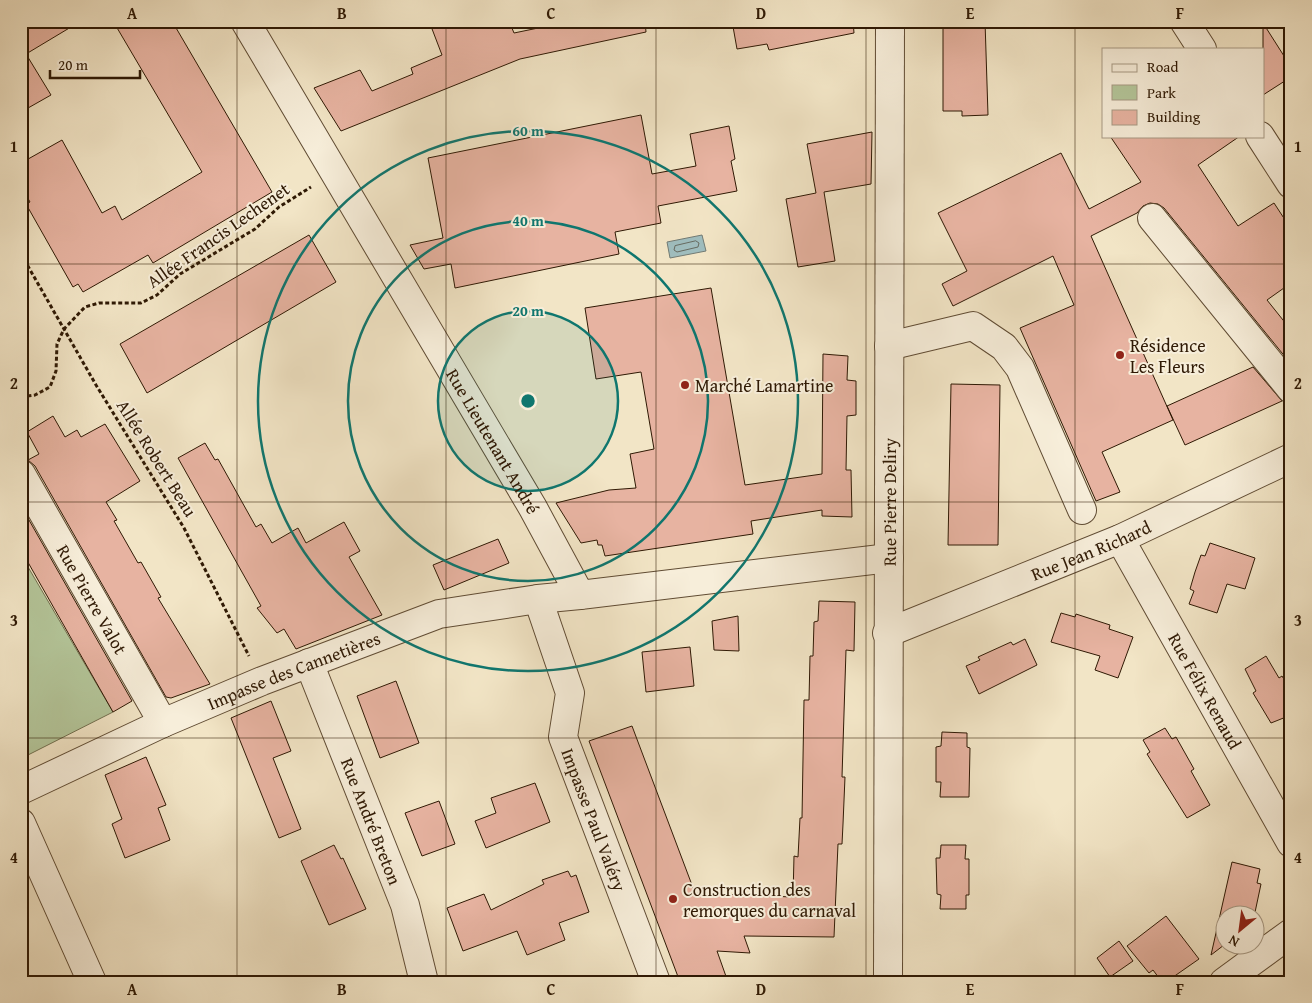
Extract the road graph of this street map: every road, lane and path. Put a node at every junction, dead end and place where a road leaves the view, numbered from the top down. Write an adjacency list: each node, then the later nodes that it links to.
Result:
1 (245, 21): 6 (street, Rue Lieutenant André)
2 (890, 21): 11 (street, Rue Pierre Deliry)
3 (1184, 21): 4 (street)
4 (1201, 48)
5 (1261, 138): 7 (street)
6 (334, 173): 10 (path, Allée Francis Lechenet); 19 (street, Rue Lieutenant André)
7 (1291, 184)
8 (1152, 218): 12 (street)
9 (21, 254): 10 (path, Allée Robert Beau)
10 (64, 329): 13 (path, Allée Francis Lechenet); 23 (path, Allée Robert Beau)
11 (889, 346): 16 (street); 18 (street, Rue Pierre Deliry)
12 (1291, 389)
13 (21, 397)
14 (1291, 458): 17 (street, Rue Jean Richard)
15 (21, 474): 24 (street, Rue Pierre Valot)
16 (1082, 510)
17 (1120, 539): 21 (street, Rue Jean Richard); 27 (street, Rue Félix Renaud)
18 (889, 558): 19 (street); 21 (street, Rue Pierre Deliry)
19 (580, 595): 20 (street, Impasse des Cannetières)
20 (538, 599): 22 (street, Impasse des Cannetières); 31 (street, Impasse Paul Valéry)
21 (887, 633): 32 (street, Rue Pierre Deliry)
22 (309, 664): 23 (street, Impasse des Cannetières); 30 (street, Rue André Breton)
23 (262, 681): 24 (street, Impasse des Cannetières)
24 (163, 723): 25 (street, Impasse des Cannetières)
25 (21, 790)
26 (21, 823): 29 (street)
27 (1291, 843)
28 (1291, 933): 33 (street)
29 (92, 982)
30 (424, 982)
31 (656, 982)
32 (888, 982)
33 (1224, 982)

